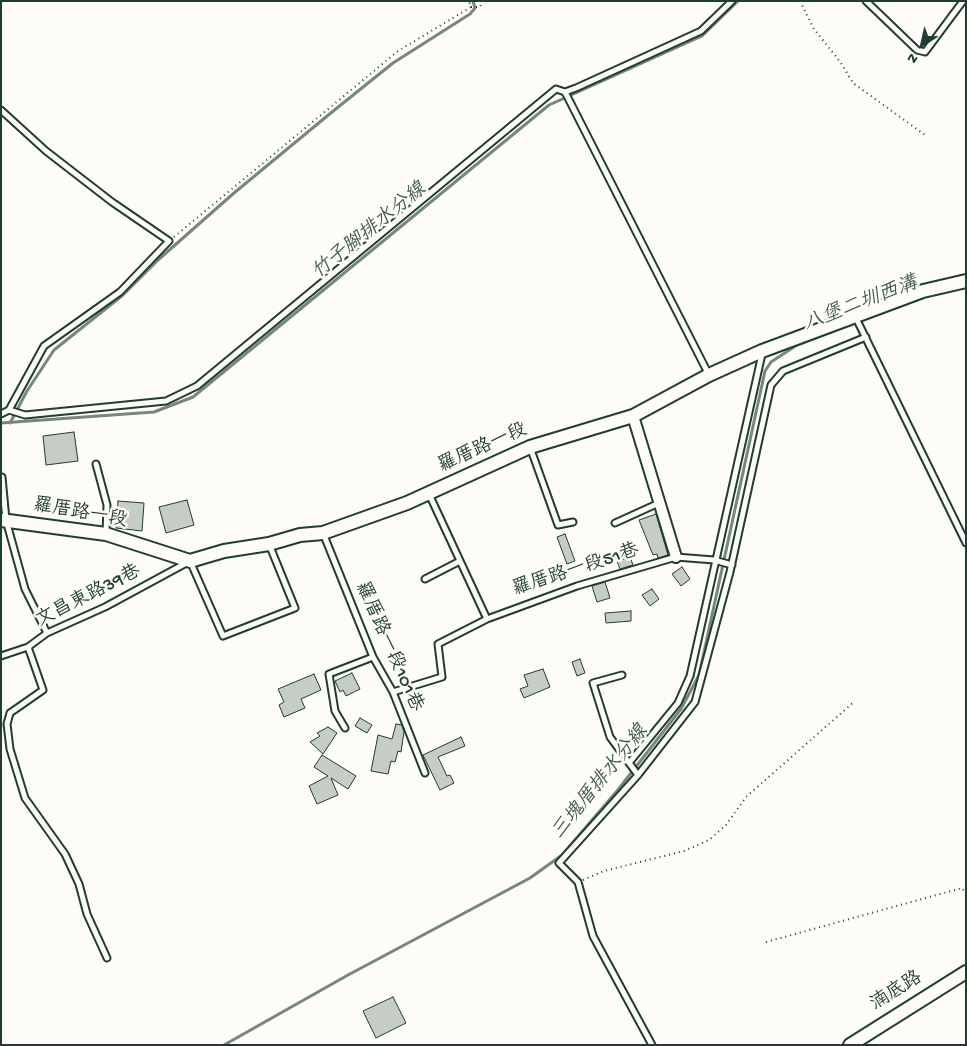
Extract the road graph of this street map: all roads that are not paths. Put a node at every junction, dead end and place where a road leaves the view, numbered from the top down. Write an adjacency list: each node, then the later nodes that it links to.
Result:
1 (732, 1): 4 (lane)
2 (866, 1): 3 (lane)
3 (963, 1)
4 (565, 92): 10 (lane); 11 (lane)
5 (1, 110): 11 (lane)
6 (966, 281): 7 (street, 羅厝路一段)
7 (855, 316): 8 (lane); 9 (street, 羅厝路一段)
8 (866, 337): 24 (lane); 30 (lane)
9 (762, 351): 10 (street, 羅厝路一段); 27 (lane)
10 (709, 375): 13 (street, 羅厝路一段)
11 (9, 410): 12 (lane)
12 (1, 414)
13 (633, 416): 14 (street, 羅厝路一段); 18 (street)
14 (530, 447): 17 (street, 羅厝路一段); 20 (lane)
15 (96, 464): 23 (lane)
16 (2, 477): 19 (lane)
17 (429, 494): 22 (street, 羅厝路一段); 29 (lane)
18 (659, 503): 21 (lane); 26 (street)
19 (4, 520): 23 (street, 羅厝路一段); 33 (lane)
20 (573, 522)
21 (615, 523)
22 (323, 533): 25 (street, 羅厝路一段); 36 (lane, 羅厝路一段101巷)
23 (106, 534): 28 (street, 羅厝路一段)
24 (966, 543)
25 (269, 544): 28 (street, 羅厝路一段); 28 (lane)
26 (676, 557): 27 (lane, 羅厝路一段51巷); 32 (lane, 羅厝路一段51巷)
27 (717, 561): 30 (lane, 羅厝路一段51巷); 40 (lane)
28 (190, 562): 33 (lane, 文昌東路39巷)
29 (460, 562): 31 (lane); 32 (lane)
30 (730, 565): 42 (lane)
31 (425, 579)
32 (487, 619): 38 (lane, 羅厝路一段51巷)
33 (46, 633): 34 (lane, 文昌東路39巷)
34 (28, 647): 35 (lane, 文昌東路39巷); 43 (lane)
35 (1, 656)
36 (373, 657): 38 (lane, 羅厝路一段101巷); 39 (lane)
37 (622, 675): 40 (lane)
38 (393, 692): 41 (lane, 羅厝路一段101巷)
39 (345, 728)
40 (629, 763): 42 (lane)
41 (425, 773)
42 (638, 775): 45 (lane)
43 (107, 958)
44 (966, 972): 46 (street, 湳底路)
45 (652, 1045)
46 (850, 1045)

